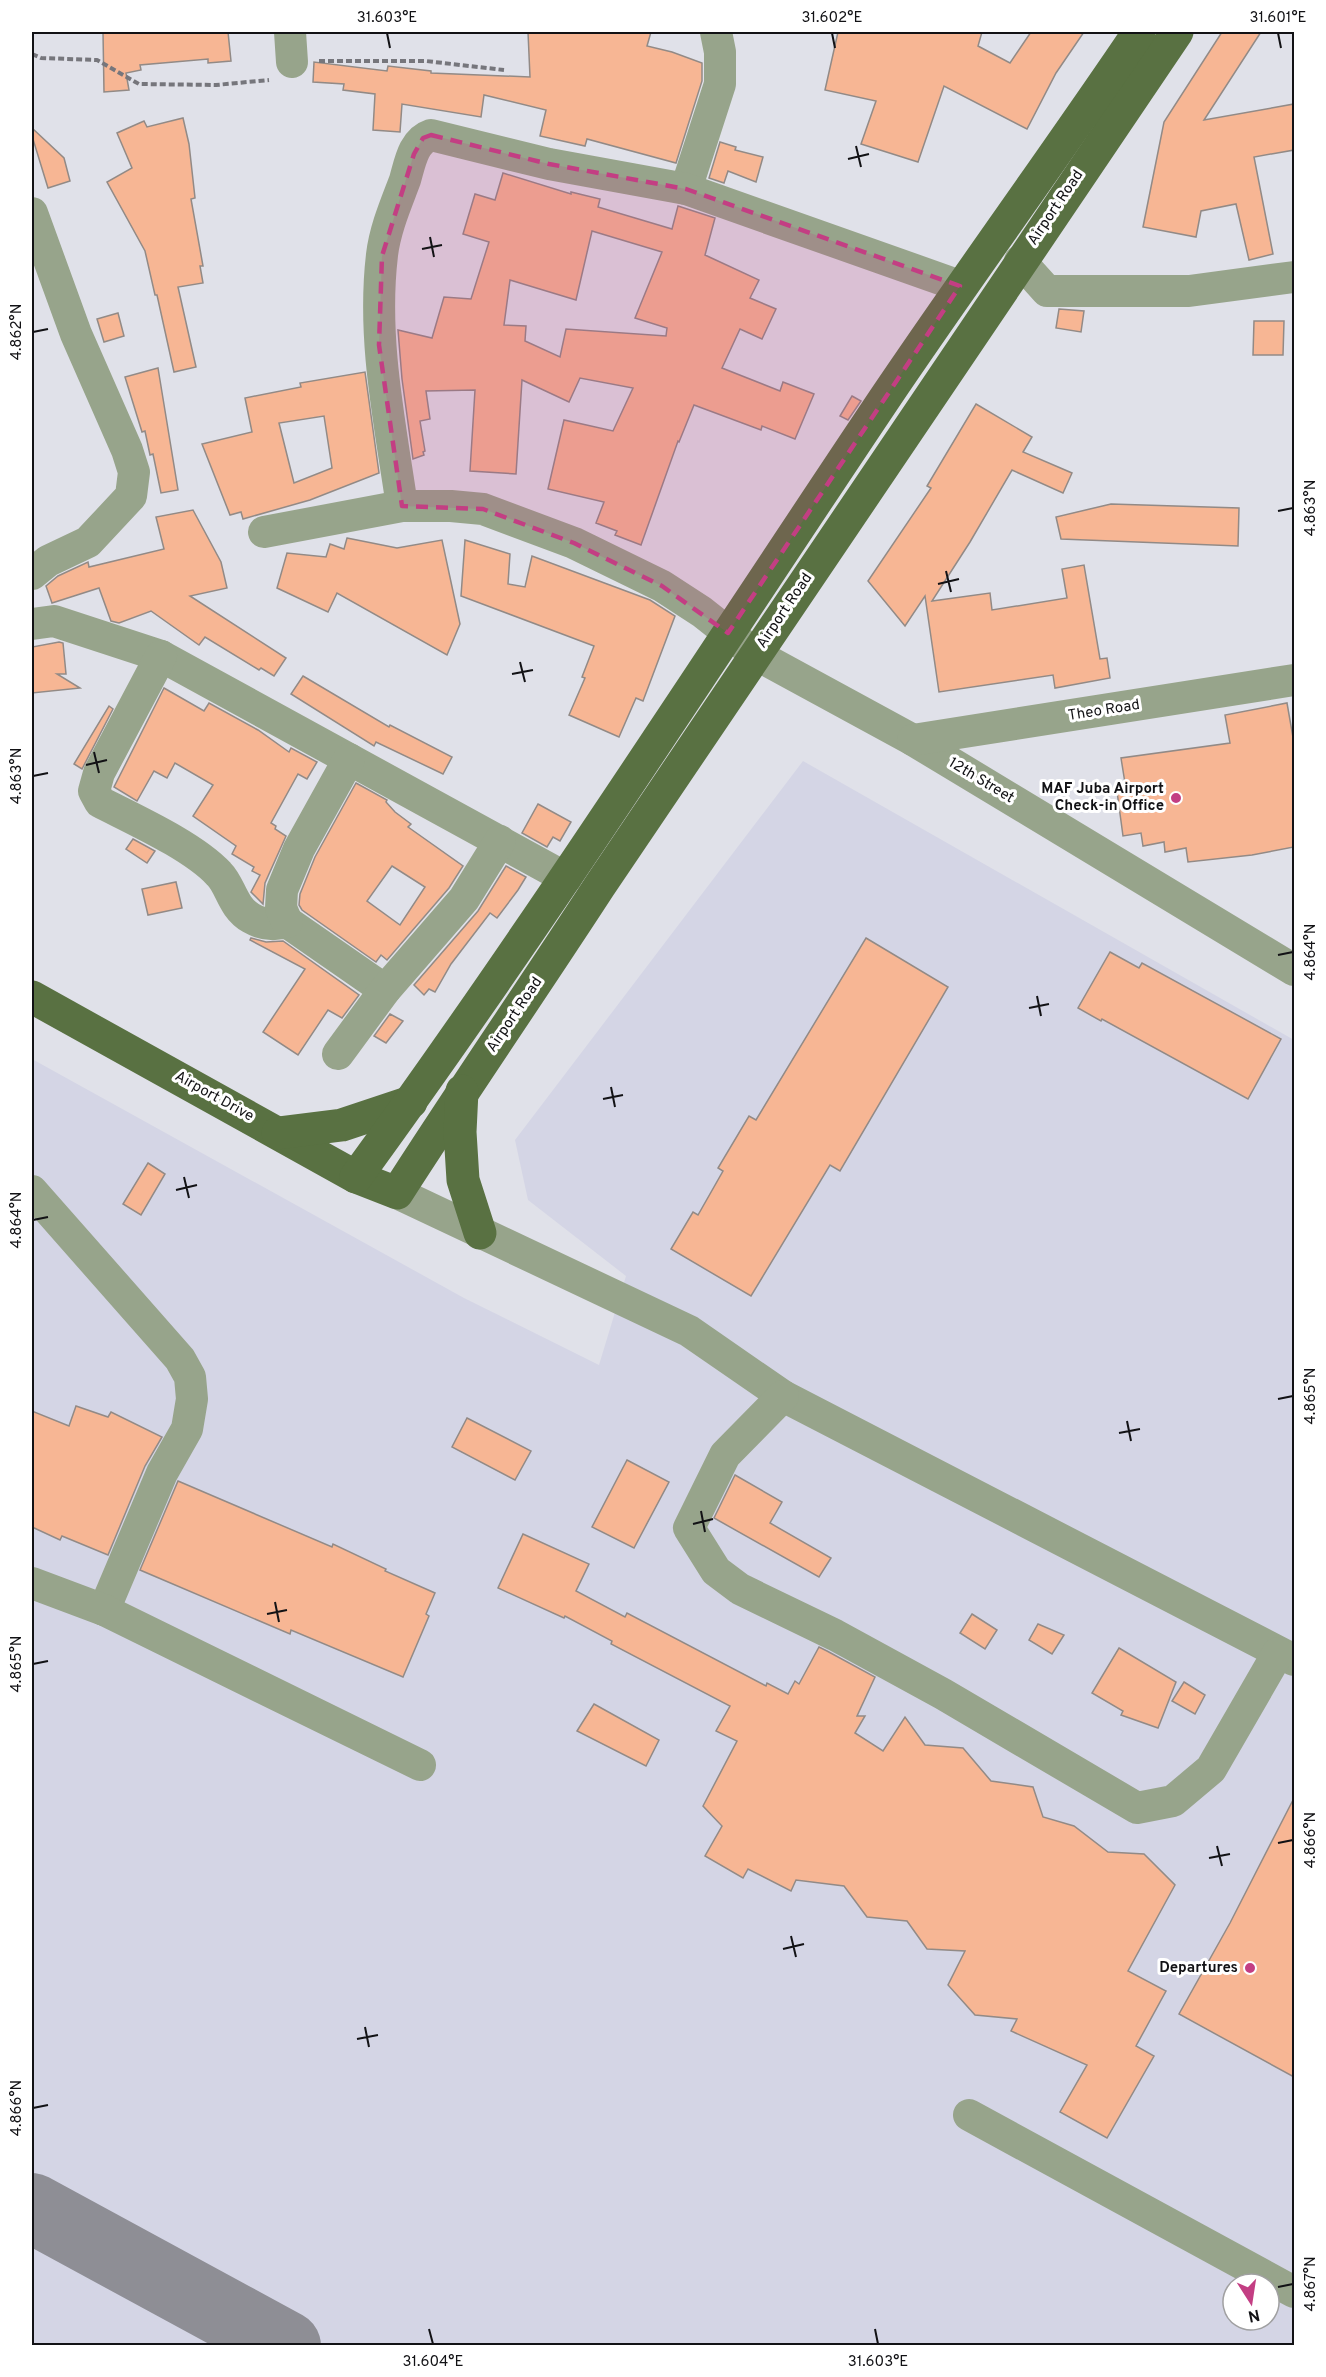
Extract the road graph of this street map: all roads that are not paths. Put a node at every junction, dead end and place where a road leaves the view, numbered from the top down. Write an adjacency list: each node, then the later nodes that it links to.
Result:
1 (716, 32): 4 (street)
2 (1139, 32): 8 (main road, Airport Road)
3 (1177, 32): 6 (main road, Airport Road)
4 (686, 189): 8 (street); 9 (street)
5 (32, 213): 11 (street)
6 (1020, 261): 7 (street); 14 (main road, Airport Road)
7 (1294, 277)
8 (960, 286): 13 (main road, Airport Road)
9 (402, 506): 10 (street, 12th Street); 13 (street, 12th Street)
10 (264, 532)
11 (32, 574)
12 (32, 624): 15 (street)
13 (728, 633): 14 (street, 12th Street); 20 (main road, Airport Road)
14 (755, 654): 17 (street, 12th Street); 26 (main road, Airport Road)
15 (161, 656): 18 (street); 21 (street)
16 (1294, 680): 17 (street, Theo Road)
17 (913, 740): 22 (street, 12th Street)
18 (348, 759): 19 (street); 21 (street)
19 (500, 841): 20 (street); 23 (street)
20 (566, 878): 27 (main road, Airport Road)
21 (286, 922): 23 (street)
22 (1294, 970)
23 (385, 990): 25 (street)
24 (32, 997): 28 (main road, Airport Drive)
25 (338, 1054)
26 (462, 1091): 31 (main road, Airport Road); 32 (main road)
27 (411, 1102): 28 (main road); 29 (main road, Airport Road)
28 (279, 1133): 29 (main road, Airport Drive)
29 (357, 1178): 31 (main road, Airport Drive)
30 (32, 1191): 35 (street)
31 (397, 1193): 32 (street)
32 (480, 1233): 33 (street)
33 (783, 1396): 36 (street); 36 (street)
34 (32, 1583): 35 (street)
35 (104, 1610): 37 (street)
36 (1286, 1657)
37 (420, 1765)
38 (969, 2115): 39 (street)
39 (1294, 2292)

